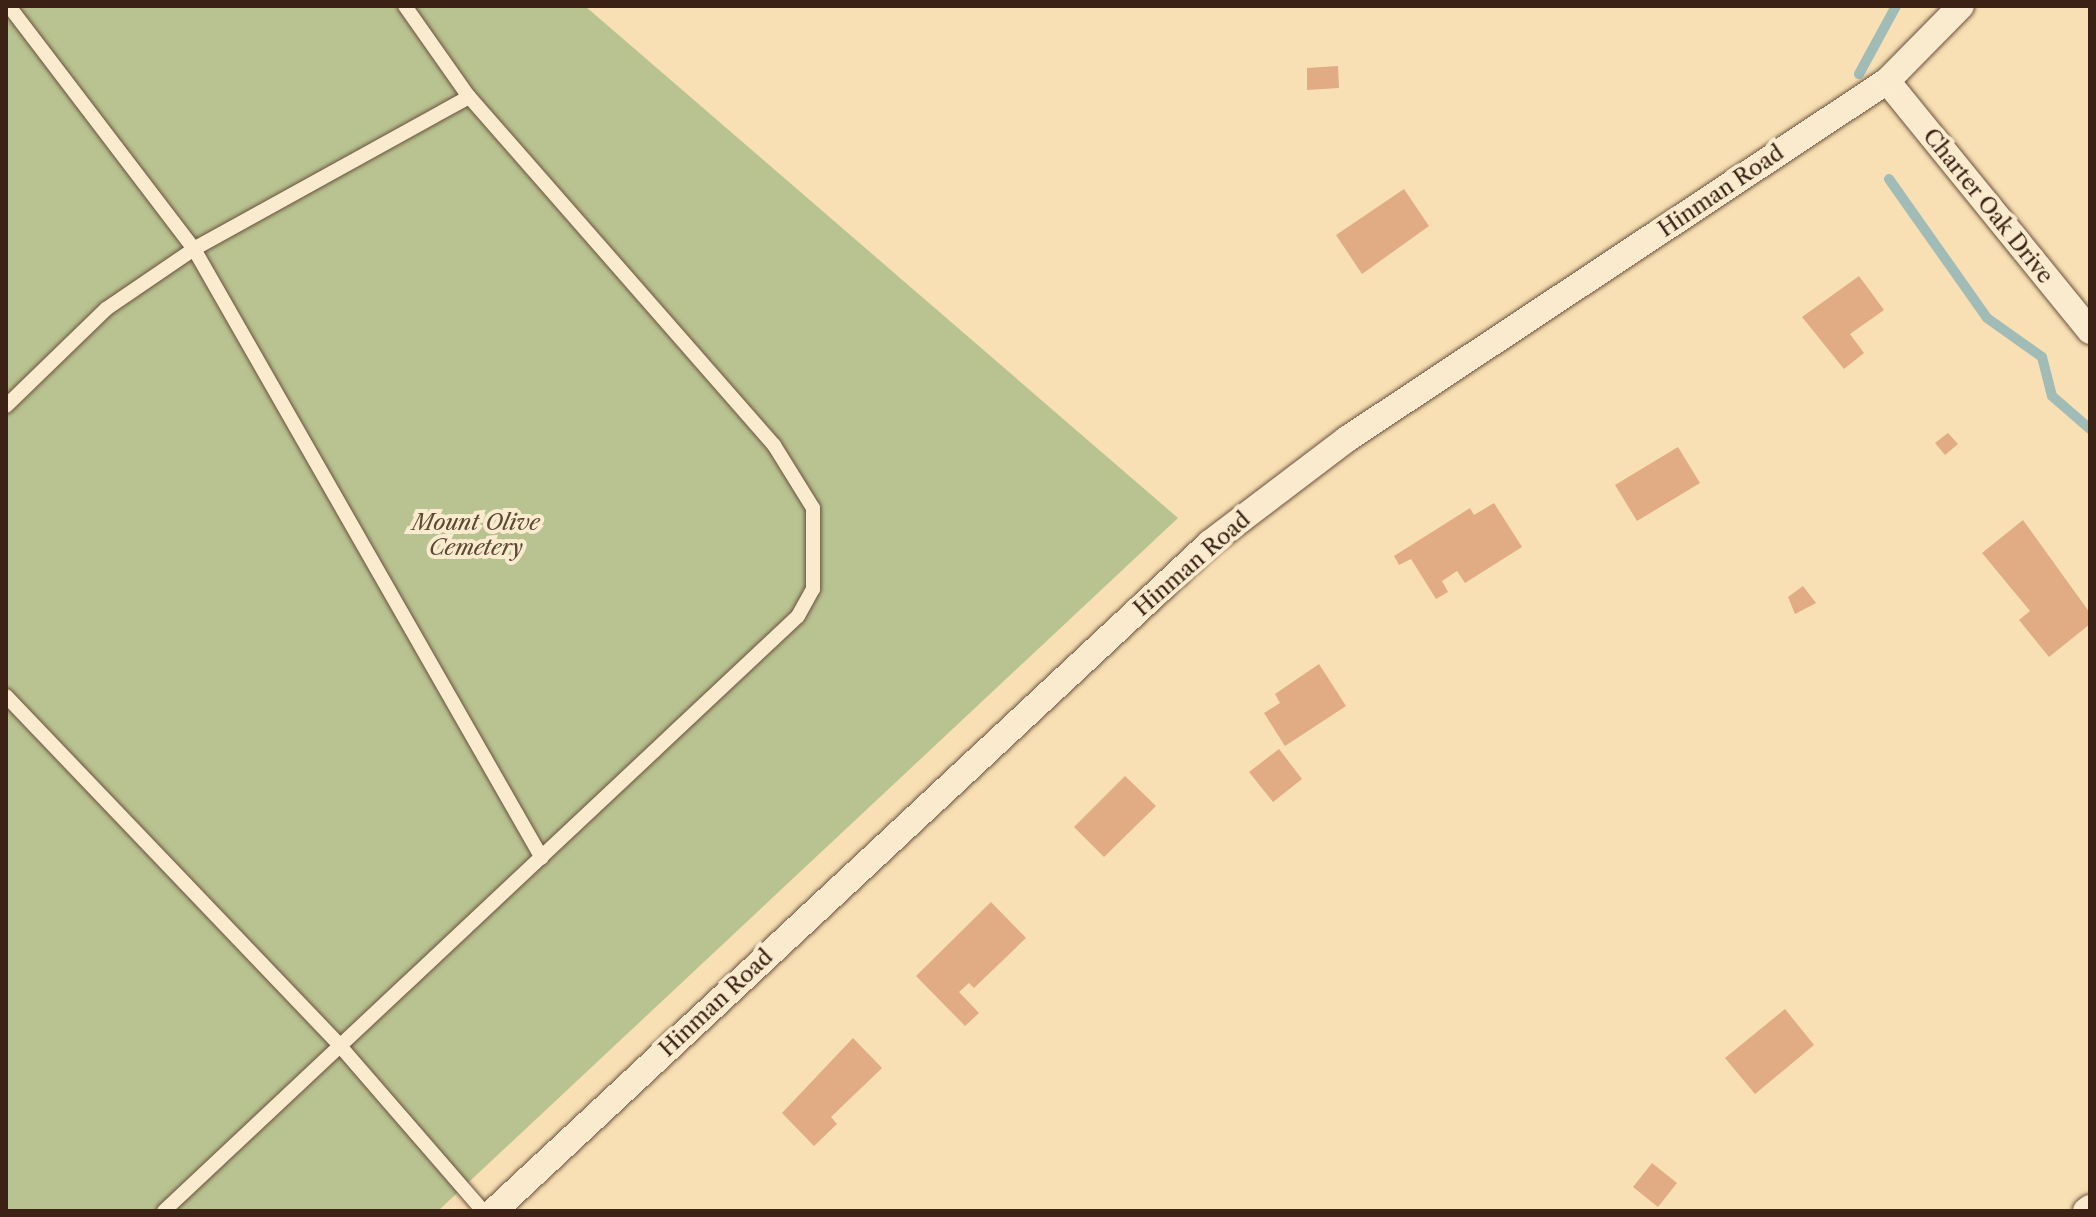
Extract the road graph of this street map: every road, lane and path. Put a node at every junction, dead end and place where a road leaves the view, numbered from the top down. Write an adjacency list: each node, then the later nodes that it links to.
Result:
1 (9, 6): 6 (lane)
2 (405, 6): 5 (lane)
3 (1961, 6): 4 (street, Hinman Road)
4 (1887, 81): 7 (street, Charter Oak Drive); 14 (street, Hinman Road)
5 (469, 97): 6 (lane); 10 (lane)
6 (194, 249): 8 (lane); 10 (lane)
7 (2090, 331)
8 (6, 406)
9 (6, 696): 11 (lane)
10 (542, 858): 11 (lane)
11 (341, 1047): 12 (lane); 13 (lane)
12 (164, 1211)
13 (483, 1211)
14 (494, 1211)

